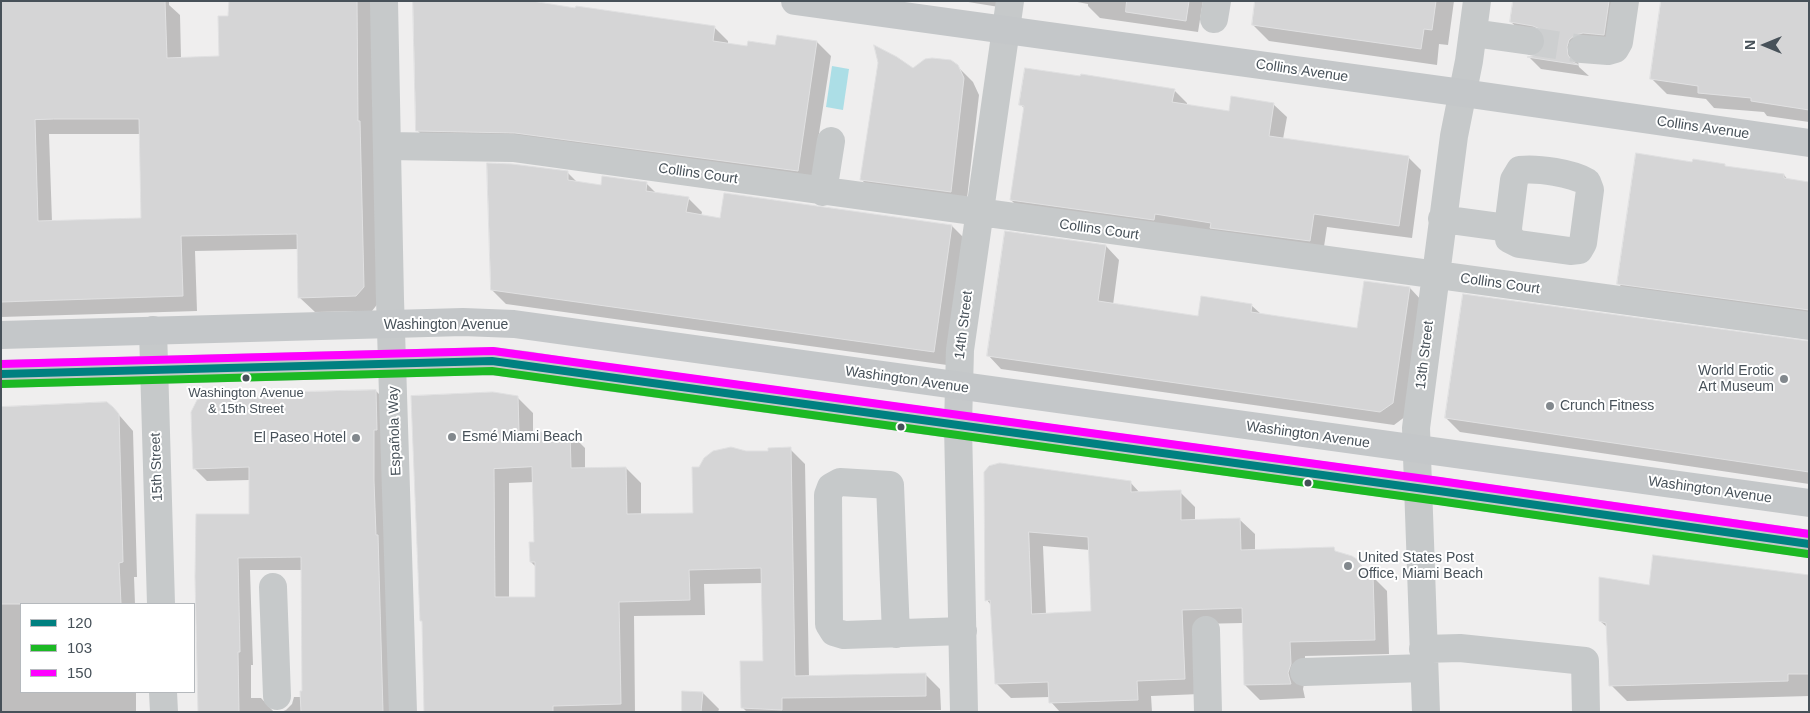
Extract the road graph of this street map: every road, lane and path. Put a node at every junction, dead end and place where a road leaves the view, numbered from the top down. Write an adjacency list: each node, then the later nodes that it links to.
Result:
1 (384, 1): 13 (street, Española Way)
2 (795, 1): 6 (main road, Collins Avenue)
3 (1010, 1): 6 (street, 14th Street)
4 (1477, 1): 7 (street, 13th Street)
5 (1625, 1): 9 (street)
6 (1006, 30): 10 (main road, Collins Avenue); 15 (street, 14th Street)
7 (1473, 33): 8 (street); 10 (street, 13th Street)
8 (1530, 41)
9 (1582, 49)
10 (1462, 93): 12 (main road, Collins Avenue); 16 (street, 13th Street)
11 (831, 141): 14 (street)
12 (1809, 143)
13 (388, 146): 14 (street, Collins Court); 19 (street, Española Way)
14 (823, 192): 15 (street, Collins Court)
15 (980, 213): 18 (street, Collins Court); 26 (street, 14th Street)
16 (1442, 219): 17 (street); 18 (street, 13th Street)
17 (1508, 228)
18 (1435, 276): 20 (street, Collins Court); 28 (street, 13th Street)
19 (391, 325): 21 (main road, Washington Avenue); 23 (street, Española Way); 26 (main road, Washington Avenue)
20 (1809, 326)
21 (153, 330): 22 (main road, Washington Avenue); 24 (street, 15th Street)
22 (1, 336)
23 (393, 364): 24 (main road); 27 (main road); 42 (street, Española Way)
24 (154, 370): 25 (main road); 33 (street, 15th Street)
25 (1, 374)
26 (958, 387): 27 (street, 14th Street); 28 (main road, Washington Avenue)
27 (958, 425): 29 (main road); 35 (street, 14th Street)
28 (1416, 449): 29 (street, 13th Street); 30 (main road, Washington Avenue)
29 (1418, 488): 31 (main road); 37 (street, 13th Street)
30 (1809, 503)
31 (1809, 544)
32 (273, 587): 40 (street)
33 (161, 603)
34 (1206, 630): 44 (street)
35 (963, 632): 36 (street); 43 (street, 14th Street)
36 (896, 634): 36 (street)
37 (1424, 658): 38 (street); 45 (street, 13th Street); 46 (street)
38 (1304, 672)
39 (163, 693): 41 (street)
40 (277, 696)
41 (164, 712)
42 (403, 712)
43 (964, 712)
44 (1208, 712)
45 (1426, 712)
46 (1586, 712)

